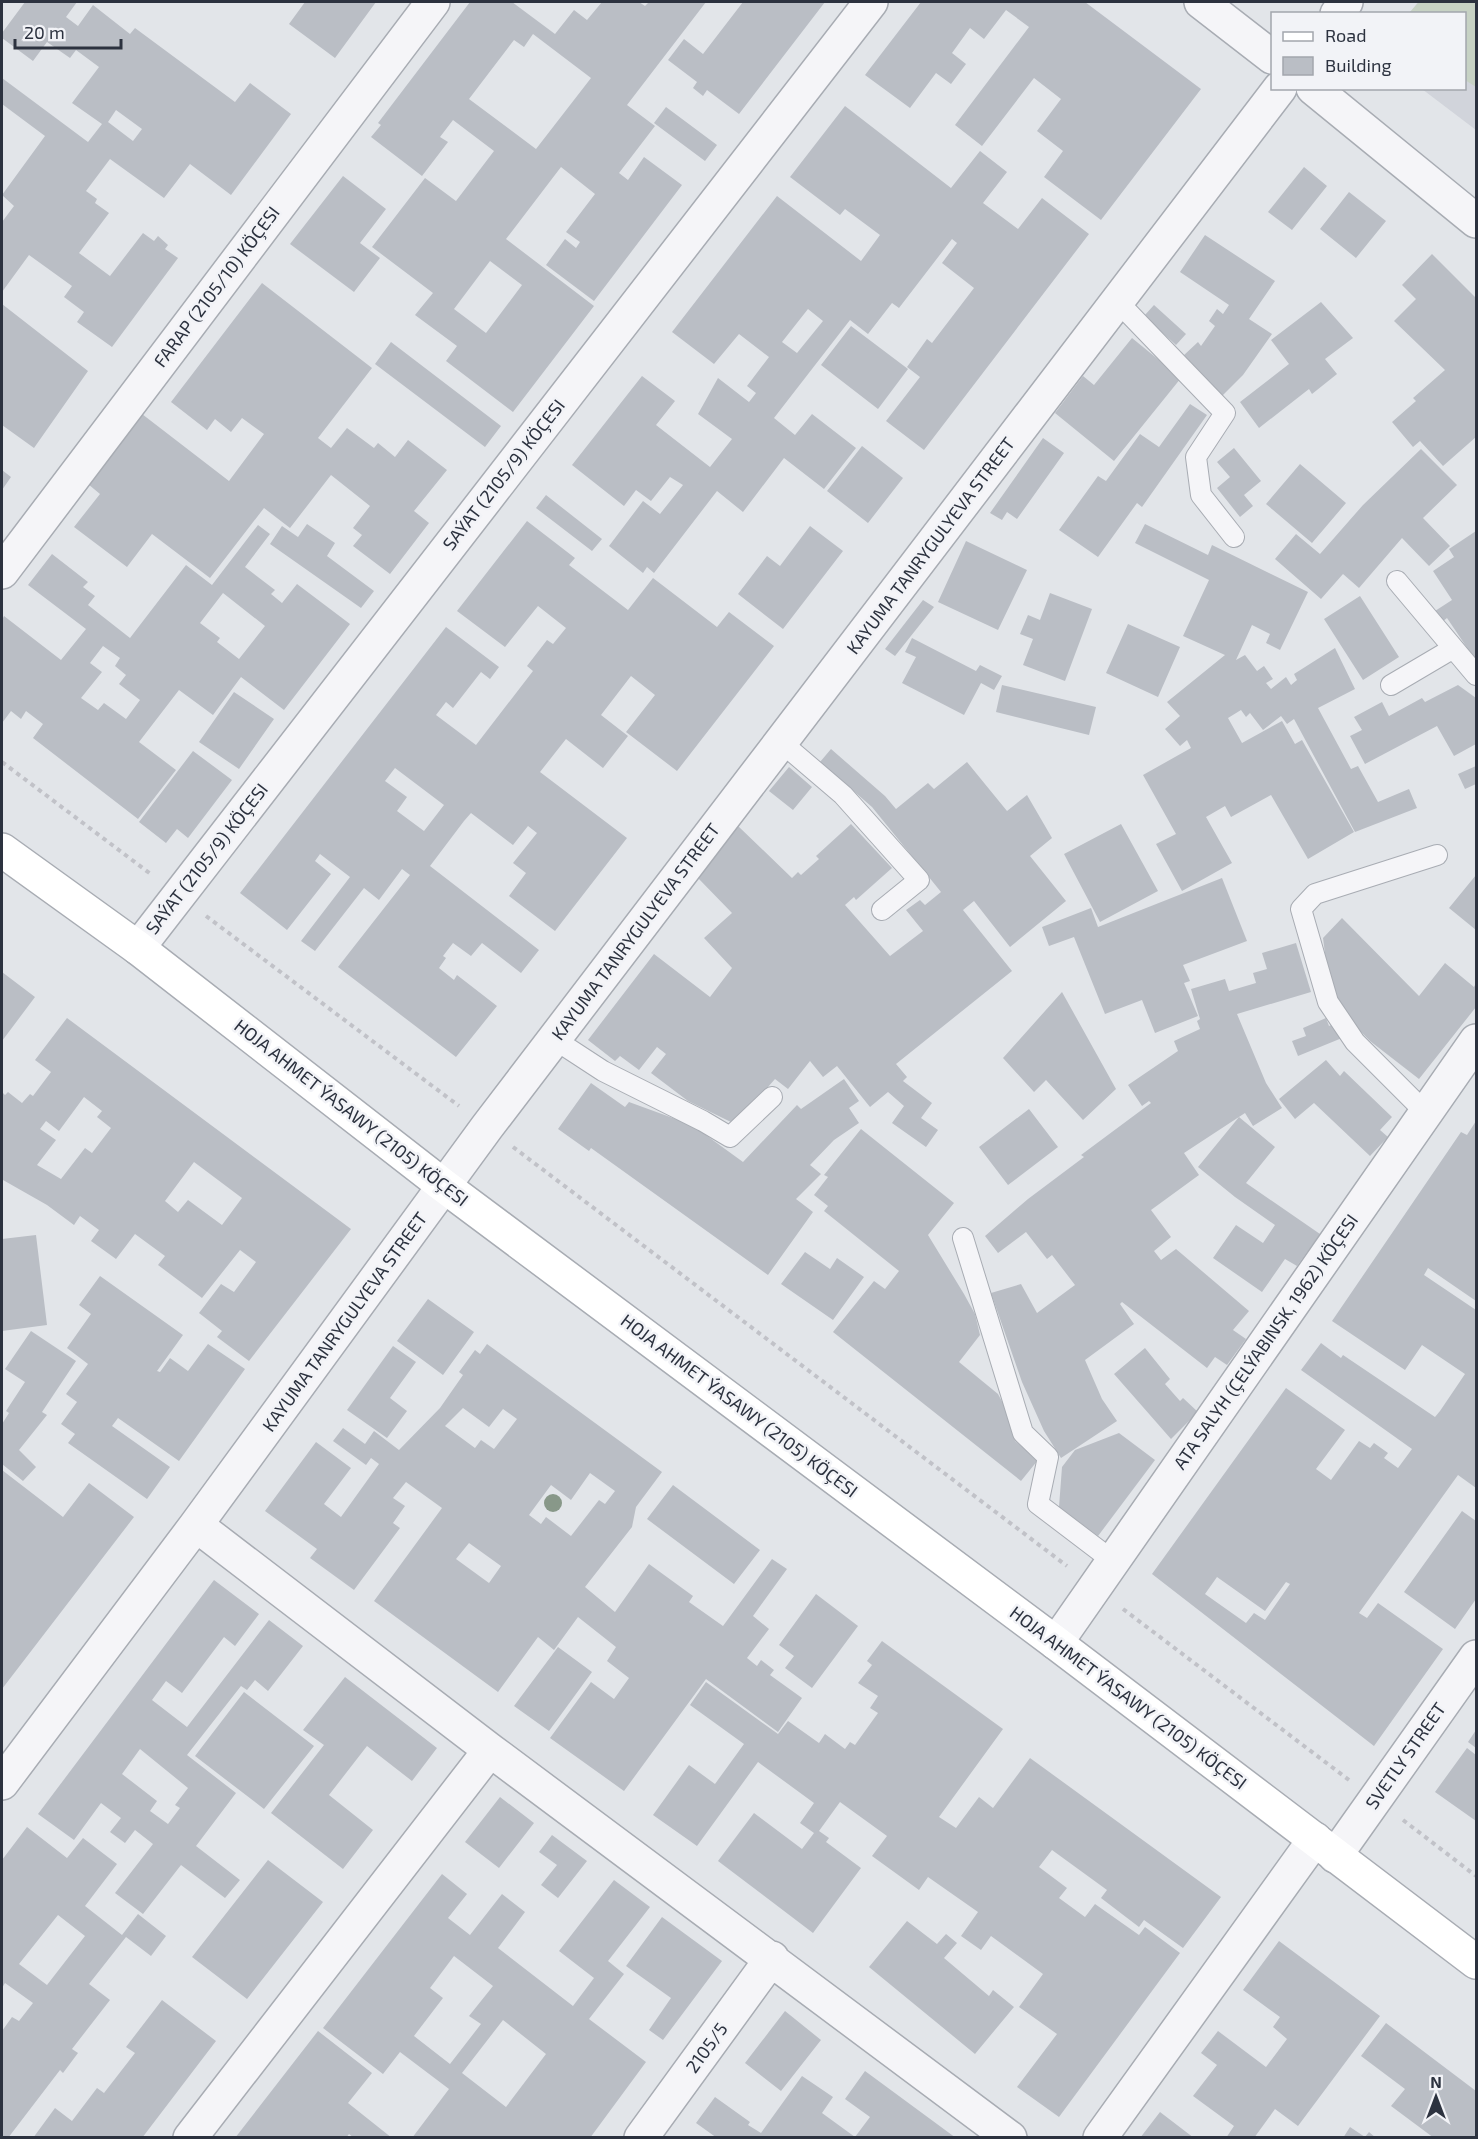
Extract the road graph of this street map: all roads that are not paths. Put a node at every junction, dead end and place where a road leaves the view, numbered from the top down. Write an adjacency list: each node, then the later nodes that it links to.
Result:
1 (433, 2): 10 (street, FARAP (2105/10) KÖÇESI)
2 (871, 2): 19 (street, SAÝAT (2105/9) KÖÇESI)
3 (1201, 2): 4 (street)
4 (1271, 56)
5 (1278, 90): 8 (street, KAYUMA TANRYGULYEVA STREET)
6 (1314, 90): 7 (street)
7 (1476, 220)
8 (1117, 301): 9 (lane); 15 (street, KAYUMA TANRYGULYEVA STREET)
9 (1234, 537)
10 (2, 572)
11 (1397, 582): 12 (lane)
12 (1452, 649): 13 (lane); 14 (lane)
13 (1476, 675)
14 (1391, 685)
15 (781, 742): 18 (lane); 20 (street, KAYUMA TANRYGULYEVA STREET)
16 (1437, 855): 23 (lane)
17 (5, 860): 19 (street, HOJA AHMET ÝASAWY (2105) KÖÇESI)
18 (882, 909)
19 (138, 948): 24 (street, HOJA AHMET ÝASAWY (2105) KÖÇESI)
20 (554, 1039): 22 (lane); 24 (street, KAYUMA TANRYGULYEVA STREET)
21 (1476, 1041): 23 (street, ATA SALYH (ÇELÝABINSK, 1962) KÖÇESI)
22 (772, 1097)
23 (1426, 1113): 27 (street, ATA SALYH (ÇELÝABINSK, 1962) KÖÇESI)
24 (444, 1186): 26 (street, KAYUMA TANRYGULYEVA STREET); 28 (street, HOJA AHMET ÝASAWY (2105) KÖÇESI)
25 (963, 1238): 27 (lane)
26 (196, 1525): 30 (street); 31 (street, KAYUMA TANRYGULYEVA STREET)
27 (1104, 1574): 28 (street, ATA SALYH (ÇELÝABINSK, 1962) KÖÇESI)
28 (1056, 1643): 32 (street, HOJA AHMET ÝASAWY (2105) KÖÇESI)
29 (1476, 1657): 32 (street, SVETLY STREET)
30 (490, 1750): 33 (street); 35 (street)
31 (2, 1783)
32 (1325, 1847): 34 (street, HOJA AHMET ÝASAWY (2105) KÖÇESI); 38 (street, SVETLY STREET)
33 (772, 1958): 36 (street, 2105/5); 37 (street)
34 (1476, 1962)
35 (190, 2138)
36 (641, 2138)
37 (1010, 2138)
38 (1100, 2138)

